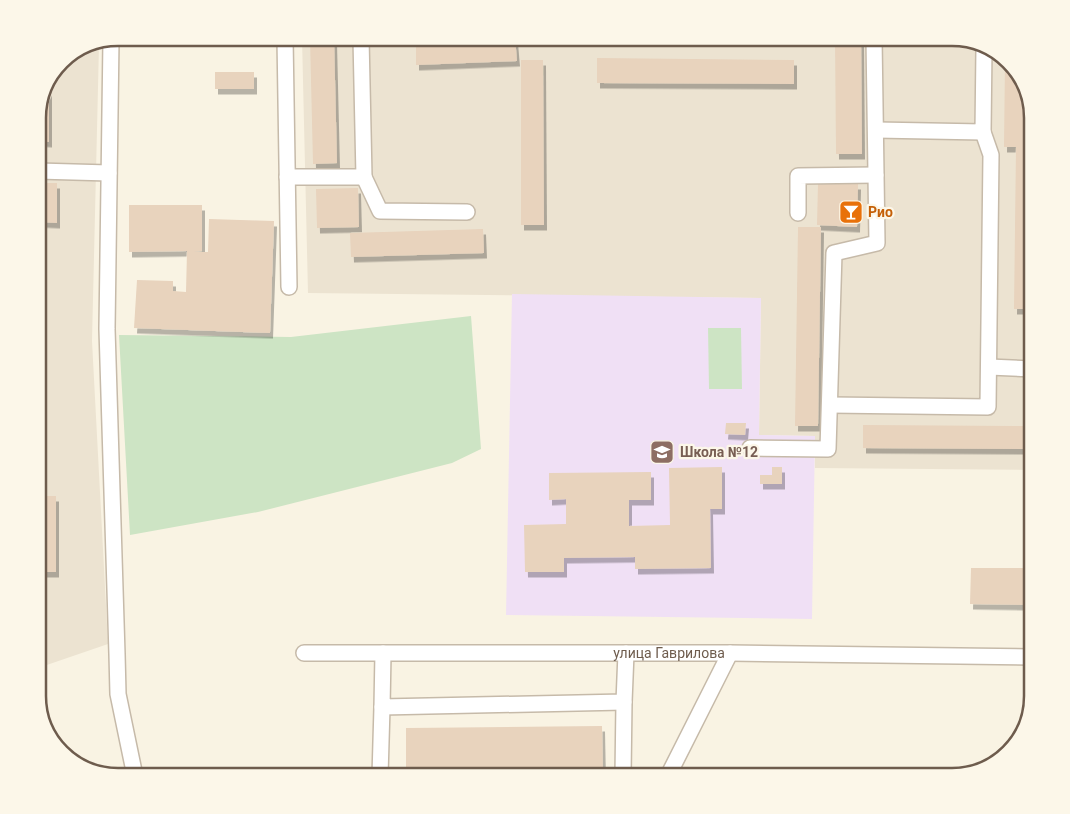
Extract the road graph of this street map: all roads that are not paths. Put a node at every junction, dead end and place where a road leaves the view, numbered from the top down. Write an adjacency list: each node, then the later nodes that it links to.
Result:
1 (284, 46): 11 (street)
2 (361, 46): 12 (street)
3 (874, 46): 6 (street)
4 (111, 47): 9 (street)
5 (984, 54): 7 (street)
6 (876, 130): 7 (street); 10 (street)
7 (983, 132): 16 (street)
8 (46, 171): 9 (street)
9 (109, 173): 27 (street)
10 (876, 175): 14 (street); 18 (street)
11 (287, 177): 12 (street); 15 (street)
12 (364, 177): 13 (street)
13 (467, 212)
14 (798, 213)
15 (289, 287)
16 (988, 367): 17 (street); 18 (street)
17 (1024, 369)
18 (830, 405): 19 (street)
19 (750, 448)
20 (304, 653): 21 (street, улица Гаврилова)
21 (383, 653): 22 (street, улица Гаврилова); 26 (street)
22 (626, 653): 23 (street, улица Гаврилова); 25 (street)
23 (730, 653): 24 (street, улица Гаврилова); 30 (street)
24 (1024, 657)
25 (624, 702): 26 (street); 29 (street)
26 (382, 707): 28 (street)
27 (133, 768)
28 (380, 768)
29 (623, 768)
30 (672, 768)

